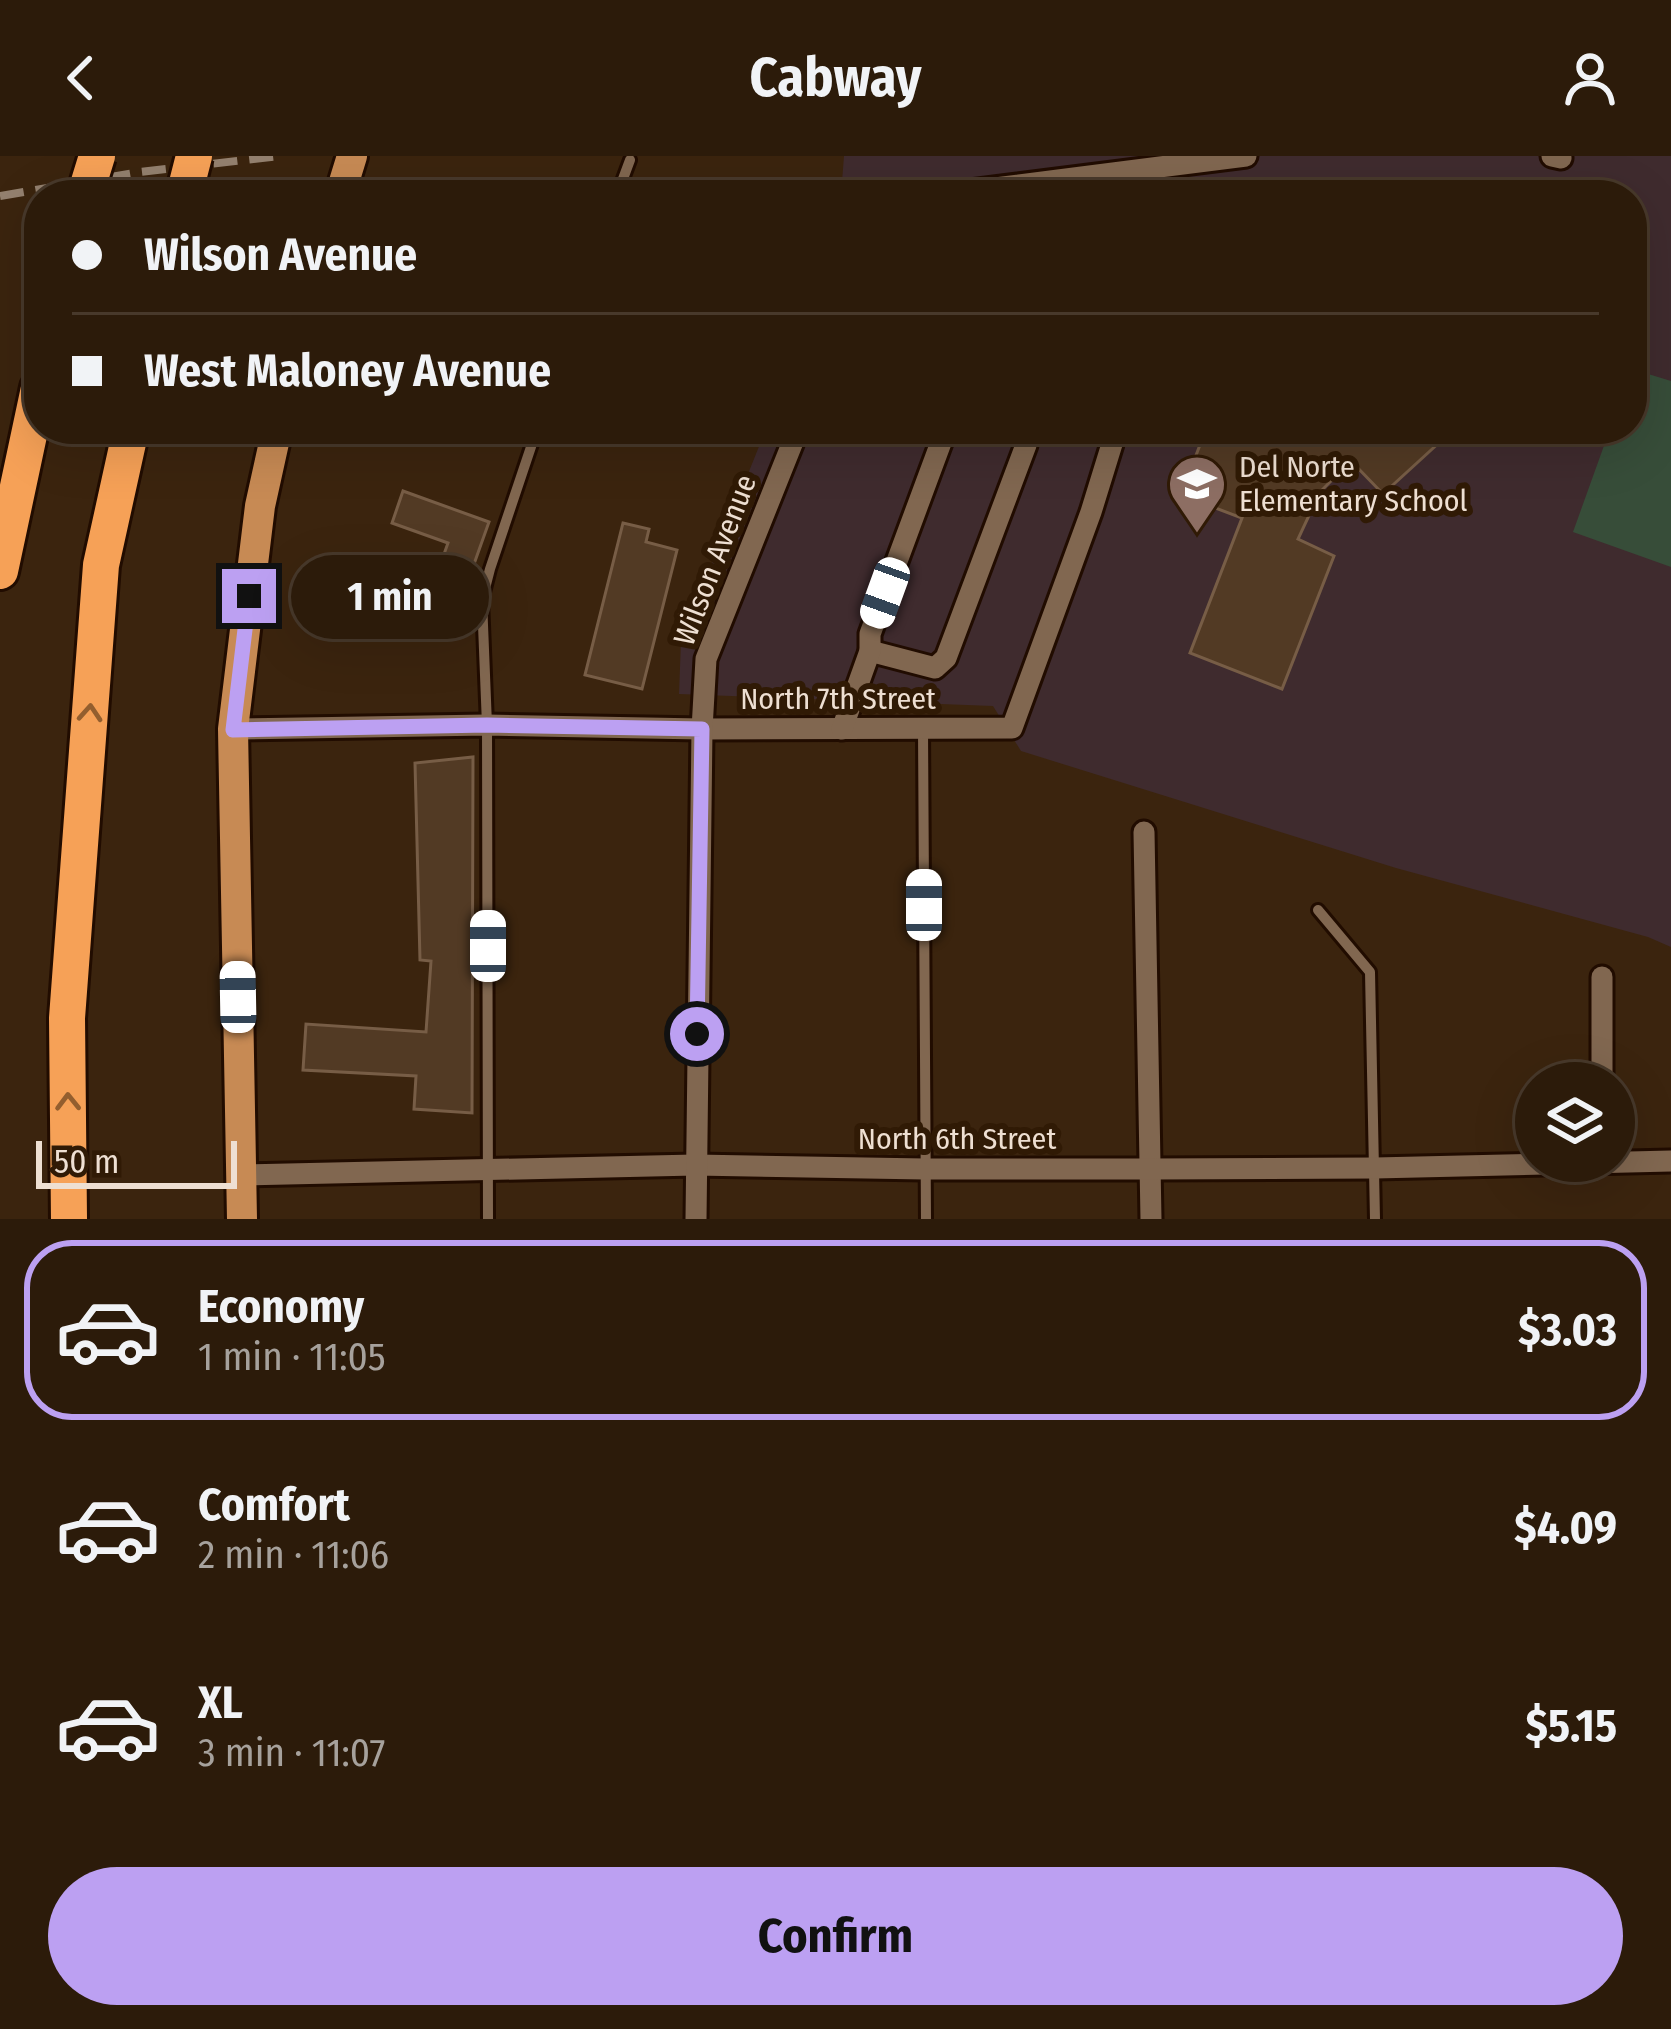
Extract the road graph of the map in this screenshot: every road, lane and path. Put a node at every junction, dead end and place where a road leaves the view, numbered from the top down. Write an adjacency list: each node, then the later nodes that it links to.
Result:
1 (1246, 156): 4 (street)
2 (630, 160): 3 (lane)
3 (623, 180)
4 (1057, 180)
5 (27, 444): 13 (highway)
6 (127, 444): 33 (highway, one-way to 6)
7 (274, 444): 19 (main road)
8 (532, 444): 15 (lane)
9 (792, 444): 16 (street, Wilson Avenue)
10 (940, 444): 14 (street)
11 (1026, 444): 14 (street)
12 (1112, 444): 18 (street, North 7th Street)
13 (0, 572)
14 (870, 651): 17 (street)
15 (487, 725): 16 (street, North 7th Street); 19 (street, North 7th Street); 28 (lane)
16 (702, 729): 17 (street, North 7th Street); 27 (street, Wilson Avenue)
17 (842, 729): 18 (street, North 7th Street)
18 (923, 729): 30 (lane)
19 (233, 730): 32 (main road)
20 (1144, 832): 31 (street)
21 (1318, 910): 29 (lane)
22 (1602, 977): 23 (street)
23 (1602, 1062)
24 (1635, 1161): 25 (street, North 6th Street)
25 (1671, 1161)
26 (1515, 1164): 29 (street, North 6th Street)
27 (694, 1166): 28 (street, North 6th Street); 30 (street, North 6th Street); 36 (street, Wilson Avenue)
28 (488, 1168): 32 (street, North 6th Street); 35 (lane)
29 (1375, 1168): 31 (street, North 6th Street); 39 (lane)
30 (925, 1169): 31 (street, North 6th Street); 37 (lane)
31 (1151, 1169): 38 (street)
32 (242, 1175): 34 (main road)
33 (69, 1219)
34 (242, 1219)
35 (488, 1219)
36 (696, 1219)
37 (926, 1219)
38 (1151, 1219)
39 (1375, 1219)

